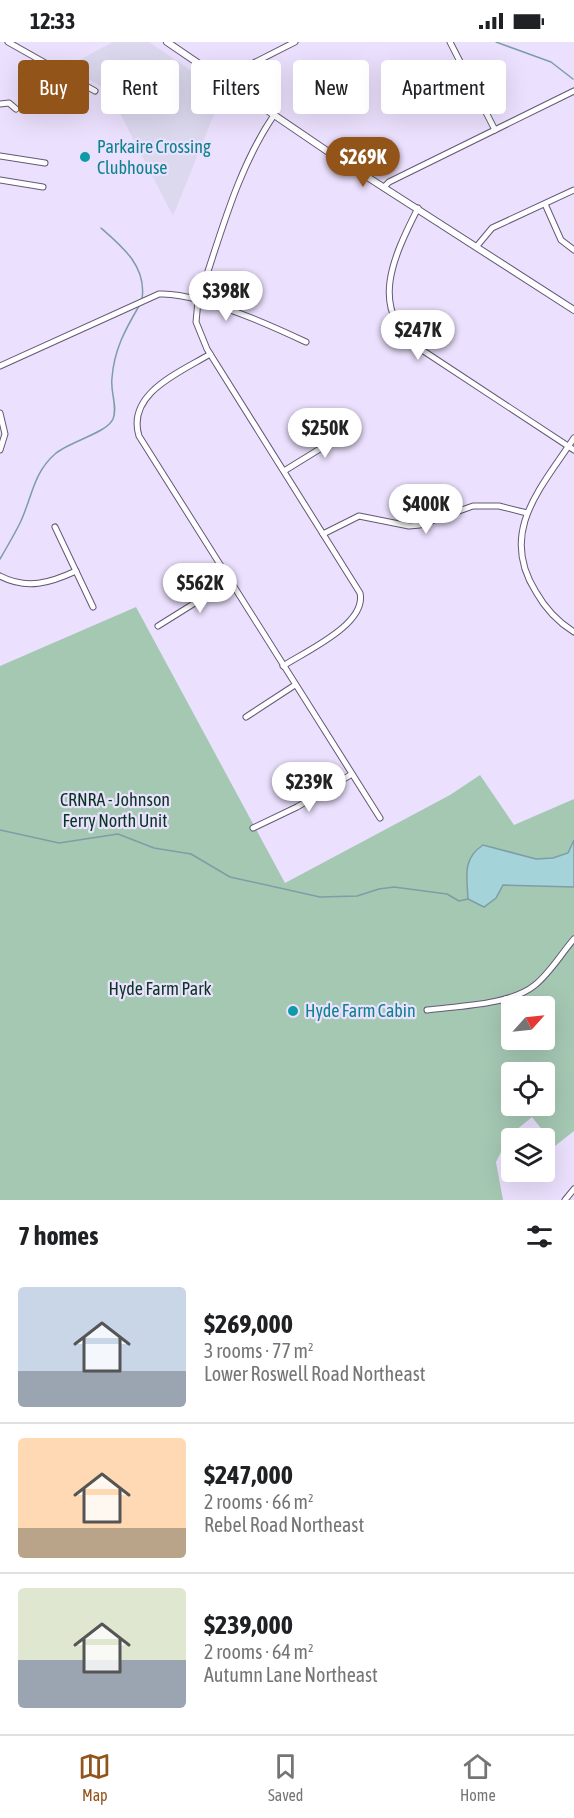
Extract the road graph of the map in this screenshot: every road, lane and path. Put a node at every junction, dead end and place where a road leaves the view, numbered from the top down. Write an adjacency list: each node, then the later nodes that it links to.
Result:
1 (8, 42): 7 (street)
2 (167, 42): 5 (street)
3 (296, 42): 6 (street)
4 (450, 42): 12 (street)
5 (193, 60)
6 (259, 60)
7 (95, 91)
8 (574, 91): 12 (street)
9 (0, 104): 10 (street)
10 (16, 109)
11 (274, 115): 17 (street); 23 (street)
12 (495, 130): 17 (street)
13 (0, 156): 14 (street)
14 (45, 163)
15 (0, 180): 16 (street)
16 (43, 187)
17 (384, 187): 20 (street)
18 (574, 190): 19 (street)
19 (544, 204): 21 (street); 22 (street)
20 (418, 208): 21 (street); 31 (street)
21 (477, 246): 24 (street)
22 (574, 250)
23 (198, 301): 25 (street); 26 (street); 27 (street)
24 (574, 310)
25 (306, 342)
26 (210, 354): 33 (street); 39 (street)
27 (0, 366)
28 (0, 413): 32 (street)
29 (346, 425): 33 (street)
30 (574, 438): 31 (street)
31 (571, 448): 34 (street)
32 (0, 450)
33 (284, 471): 36 (street)
34 (527, 513): 36 (street); 42 (street)
35 (55, 527): 37 (street)
36 (323, 534): 43 (street)
37 (76, 571): 38 (street); 40 (street)
38 (0, 576)
39 (230, 581): 41 (street); 43 (street)
40 (93, 607)
41 (158, 626)
42 (574, 632)
43 (283, 666): 44 (street)
44 (295, 685): 45 (street); 46 (street)
45 (246, 717)
46 (352, 774): 47 (street); 48 (street)
47 (380, 818)
48 (253, 828)
49 (574, 939): 50 (street)
50 (427, 1010)
51 (574, 1189): 52 (street)
52 (565, 1200)

